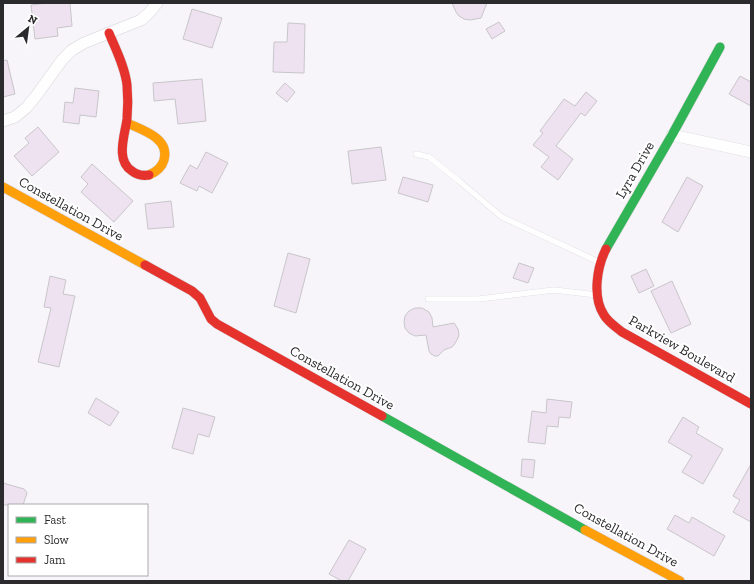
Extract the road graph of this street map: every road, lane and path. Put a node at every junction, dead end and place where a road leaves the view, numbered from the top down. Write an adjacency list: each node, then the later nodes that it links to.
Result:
1 (157, 3): 2 (street)
2 (109, 34): 4 (street); 5 (street)
3 (720, 47): 6 (street, Lyra Drive)
4 (3, 121)
5 (126, 123): 5 (street)
6 (672, 135): 7 (street); 10 (street, Lyra Drive)
7 (751, 152)
8 (416, 154): 10 (lane)
9 (3, 187): 15 (street, Constellation Drive)
10 (601, 263): 11 (street, Lyra Drive)
11 (597, 295): 12 (lane); 13 (street, Lyra Drive)
12 (428, 299)
13 (602, 313): 14 (street, Parkview Boulevard)
14 (751, 404)
15 (680, 581)

